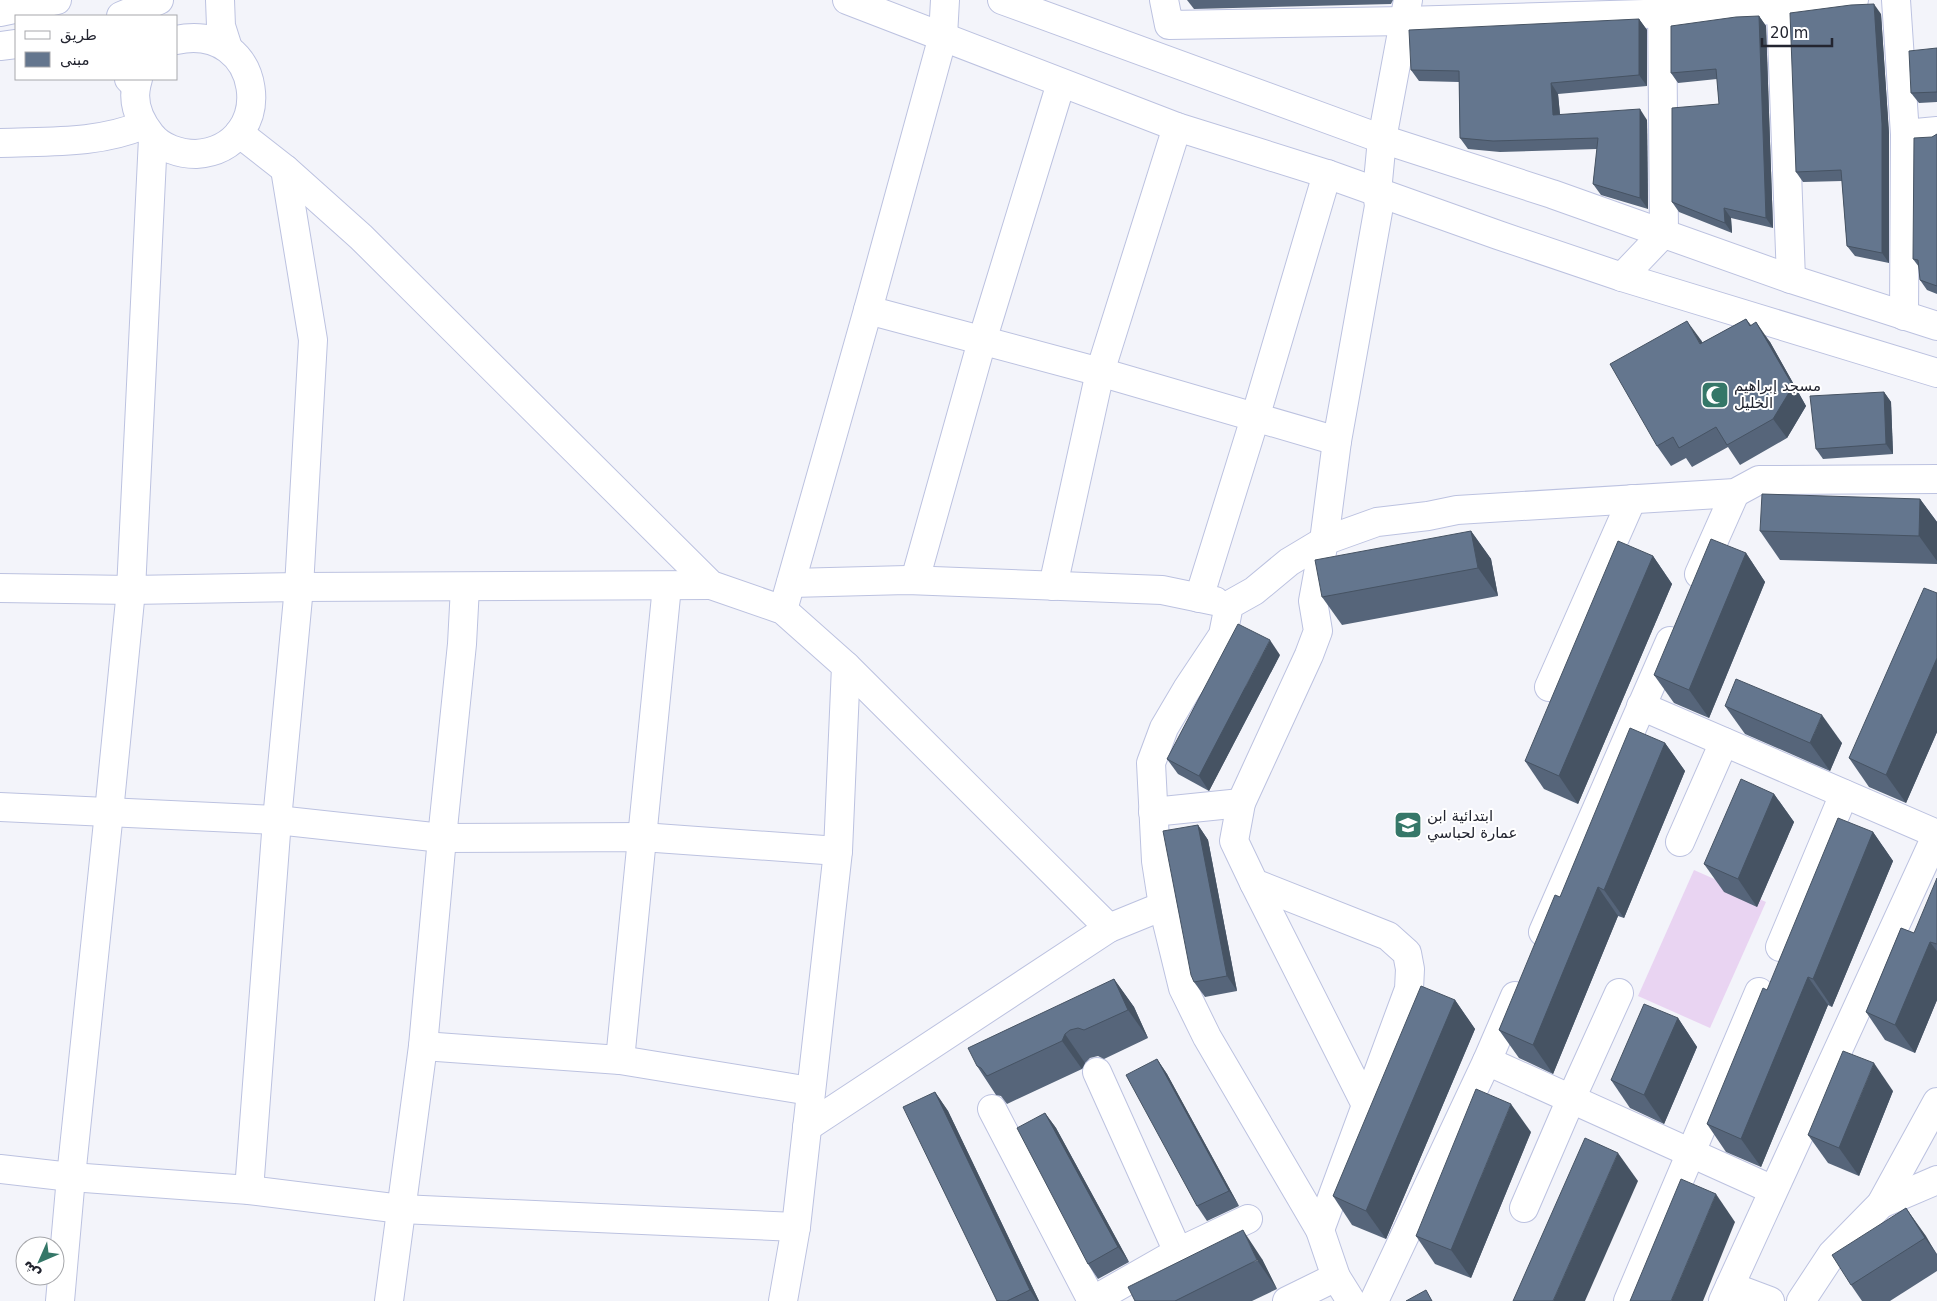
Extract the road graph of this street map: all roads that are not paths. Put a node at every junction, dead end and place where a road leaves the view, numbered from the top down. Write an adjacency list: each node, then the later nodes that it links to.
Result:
1 (57, 0): 13 (main road)
2 (160, 0): 14 (main road)
3 (220, 0): 19 (main road)
4 (848, 0): 15 (main road)
5 (945, 0): 15 (main road)
6 (1002, 0): 20 (main road)
7 (1164, 0): 11 (main road); 20 (main road)
8 (1854, 0): 12 (main road)
9 (1896, 0): 27 (main road)
10 (1662, 7): 11 (main road); 12 (main road); 33 (main road)
11 (1406, 10): 28 (main road)
12 (1781, 10): 35 (main road)
13 (0, 12)
14 (124, 15)
15 (943, 36): 22 (main road); 36 (main road)
16 (178, 40): 19 (main road)
17 (15, 44): 18 (main road)
18 (0, 46)
19 (228, 48): 26 (main road)
20 (1169, 62): 28 (main road)
21 (134, 81): 25 (main road)
22 (1061, 83): 23 (main road); 39 (main road)
23 (1177, 127): 31 (main road); 40 (main road)
24 (1937, 131): 27 (main road)
25 (148, 132): 26 (main road); 29 (main road); 56 (main road)
26 (239, 133): 30 (main road)
27 (1905, 134): 37 (main road)
28 (1382, 139): 32 (main road); 33 (main road)
29 (0, 142)
30 (285, 169): 50 (main road); 53 (main road)
31 (1327, 174): 32 (main road); 42 (main road)
32 (1377, 192): 34 (main road); 43 (main road)
33 (1664, 233): 34 (main road); 35 (main road)
34 (1622, 276): 41 (main road)
35 (1792, 279): 37 (main road)
36 (868, 310): 39 (main road); 49 (main road)
37 (1904, 316): 38 (main road)
38 (1937, 326)
39 (982, 341): 40 (main road); 48 (main road)
40 (1100, 372): 42 (main road); 52 (main road)
41 (1937, 373)
42 (1255, 418): 43 (main road); 57 (main road)
43 (1337, 441): 47 (main road)
44 (1937, 479): 45 (main road)
45 (1735, 493): 46 (main road); 62 (main road)
46 (1632, 499): 47 (main road); 61 (main road)
47 (1324, 541): 58 (main road); 65 (main road)
48 (915, 580): 49 (main road); 52 (main road)
49 (791, 583): 59 (main road)
50 (711, 585): 51 (main road); 59 (main road)
51 (667, 586): 54 (main road); 71 (main road)
52 (1053, 586): 57 (main road)
53 (299, 587): 54 (main road); 56 (main road); 69 (main road)
54 (465, 587): 72 (main road)
55 (0, 588): 56 (main road)
56 (130, 590): 67 (main road)
57 (1199, 598): 58 (main road)
58 (1229, 604): 68 (main road)
59 (783, 610): 60 (main road)
60 (846, 666): 74 (main road); 77 (main road)
61 (1549, 686)
62 (1642, 706): 63 (main road); 83 (main road)
63 (1724, 742): 64 (main road); 73 (main road)
64 (1844, 794): 70 (main road); 78 (main road)
65 (1241, 803): 68 (main road); 75 (main road)
66 (0, 807): 67 (main road)
67 (109, 812): 69 (main road); 93 (main road)
68 (1153, 812): 76 (main road)
69 (277, 820): 72 (main road); 95 (main road)
70 (1937, 834): 96 (main road)
71 (642, 837): 72 (main road); 74 (main road); 82 (main road)
72 (442, 838): 81 (main road)
73 (1680, 842)
74 (838, 851): 85 (main road)
75 (1254, 883): 87 (main road); 87 (main road)
76 (1163, 906): 77 (main road); 102 (main road)
77 (1109, 928): 90 (main road)
78 (1780, 947)
79 (1759, 992): 91 (main road)
80 (1619, 993): 86 (main road)
81 (423, 1046): 82 (main road); 99 (main road)
82 (620, 1060): 85 (main road)
83 (1487, 1061): 86 (main road); 112 (main road)
84 (1097, 1072): 103 (main road)
85 (810, 1092): 90 (main road)
86 (1570, 1098): 91 (main road); 98 (main road)
87 (1366, 1107): 102 (main road)
88 (1936, 1108): 97 (main road)
89 (992, 1109): 109 (main road)
90 (807, 1127): 101 (main road)
91 (1692, 1153): 96 (main road); 113 (main road)
92 (0, 1170): 93 (main road)
93 (71, 1177): 95 (main road); 106 (main road)
94 (1937, 1180): 97 (main road)
95 (249, 1190): 99 (main road)
96 (1773, 1190): 105 (main road)
97 (1881, 1204): 115 (main road)
98 (1524, 1208)
99 (400, 1209): 101 (main road); 107 (main road)
100 (1248, 1220): 103 (main road)
101 (796, 1228): 108 (main road)
102 (1320, 1230): 104 (main road)
103 (1178, 1252): 109 (main road)
104 (1336, 1277): 110 (main road); 111 (main road)
105 (1727, 1293): 114 (main road)
106 (60, 1301)
107 (389, 1301)
108 (783, 1301)
109 (1092, 1301)
110 (1287, 1301)
111 (1351, 1301)
112 (1374, 1301)
113 (1628, 1301)
114 (1770, 1301)
115 (1801, 1301)

